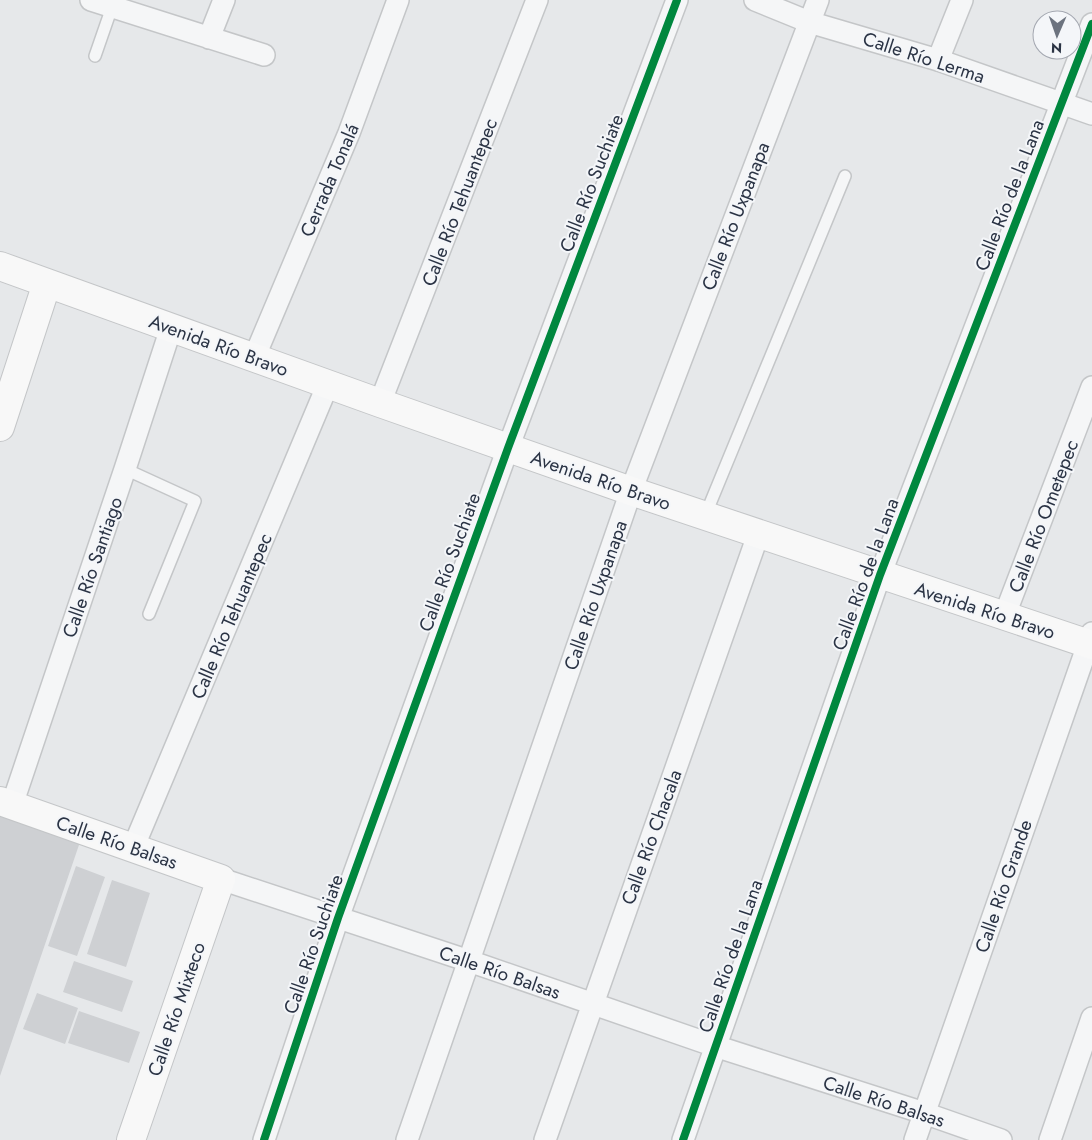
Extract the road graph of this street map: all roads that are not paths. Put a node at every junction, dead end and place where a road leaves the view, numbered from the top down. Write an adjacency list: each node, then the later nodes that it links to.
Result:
1 (90, 0): 9 (street)
2 (224, 0): 12 (street)
3 (398, 0): 22 (street, Cerrada Tonalá)
4 (537, 0): 25 (street, Calle Río Tehuantepec)
5 (677, 0): 27 (street, Calle Río Suchiate)
6 (755, 0): 10 (street, Calle Río Lerma)
7 (818, 0): 10 (street, Calle Río Uxpanapa)
8 (962, 0): 15 (street)
9 (112, 7): 12 (street); 14 (lane)
10 (810, 22): 15 (street, Calle Río Lerma); 29 (street, Calle Río Uxpanapa)
11 (1092, 24): 16 (street, Calle Río de la Lana)
12 (209, 38): 13 (street)
13 (264, 55)
14 (95, 56)
15 (938, 60): 16 (street, Calle Río Lerma)
16 (1062, 102): 17 (street, Calle Río Lerma); 32 (street, Calle Río de la Lana)
17 (1092, 114)
18 (845, 176): 30 (lane)
19 (0, 266): 20 (main road, Avenida Río Bravo)
20 (47, 283): 21 (main road, Avenida Río Bravo); 26 (main road)
21 (170, 328): 22 (main road, Avenida Río Bravo); 28 (street, Calle Río Santiago)
22 (254, 358): 23 (main road, Avenida Río Bravo)
23 (328, 384): 25 (main road, Avenida Río Bravo); 37 (street, Calle Río Tehuantepec)
24 (1092, 386): 34 (street, Calle Río Ometepec)
25 (380, 403): 27 (main road, Avenida Río Bravo)
26 (0, 427)
27 (508, 448): 29 (main road, Avenida Río Bravo); 39 (street, Calle Río Suchiate)
28 (125, 469): 33 (lane); 36 (street, Calle Río Santiago)
29 (630, 491): 30 (main road, Avenida Río Bravo); 40 (street, Calle Río Uxpanapa)
30 (704, 516): 31 (main road, Avenida Río Bravo)
31 (758, 535): 32 (main road, Avenida Río Bravo); 41 (street, Calle Río Chacala)
32 (880, 575): 34 (main road, Avenida Río Bravo); 43 (street, Calle Río de la Lana)
33 (149, 614)
34 (1004, 617): 35 (main road, Avenida Río Bravo)
35 (1091, 641): 44 (street, Calle Río Grande)
36 (6, 803): 37 (main road, Calle Río Balsas)
37 (134, 848): 38 (main road, Calle Río Balsas)
38 (221, 879): 39 (street, Calle Río Balsas); 45 (main road, Calle Río Mixteco)
39 (338, 918): 40 (street, Calle Río Balsas); 46 (street, Calle Río Suchiate)
40 (469, 961): 41 (street, Calle Río Balsas); 47 (street, Calle Río Uxpanapa)
41 (592, 1003): 43 (street, Calle Río Balsas); 48 (street, Calle Río Chacala)
42 (1092, 1018): 52 (street)
43 (716, 1046): 44 (street, Calle Río Balsas); 49 (street, Calle Río de la Lana)
44 (924, 1113): 50 (street, Calle Río Grande); 51 (street, Calle Río Balsas)
45 (131, 1140)
46 (264, 1140)
47 (407, 1140)
48 (545, 1140)
49 (683, 1140)
50 (915, 1140)
51 (1001, 1140)
52 (1050, 1140)

